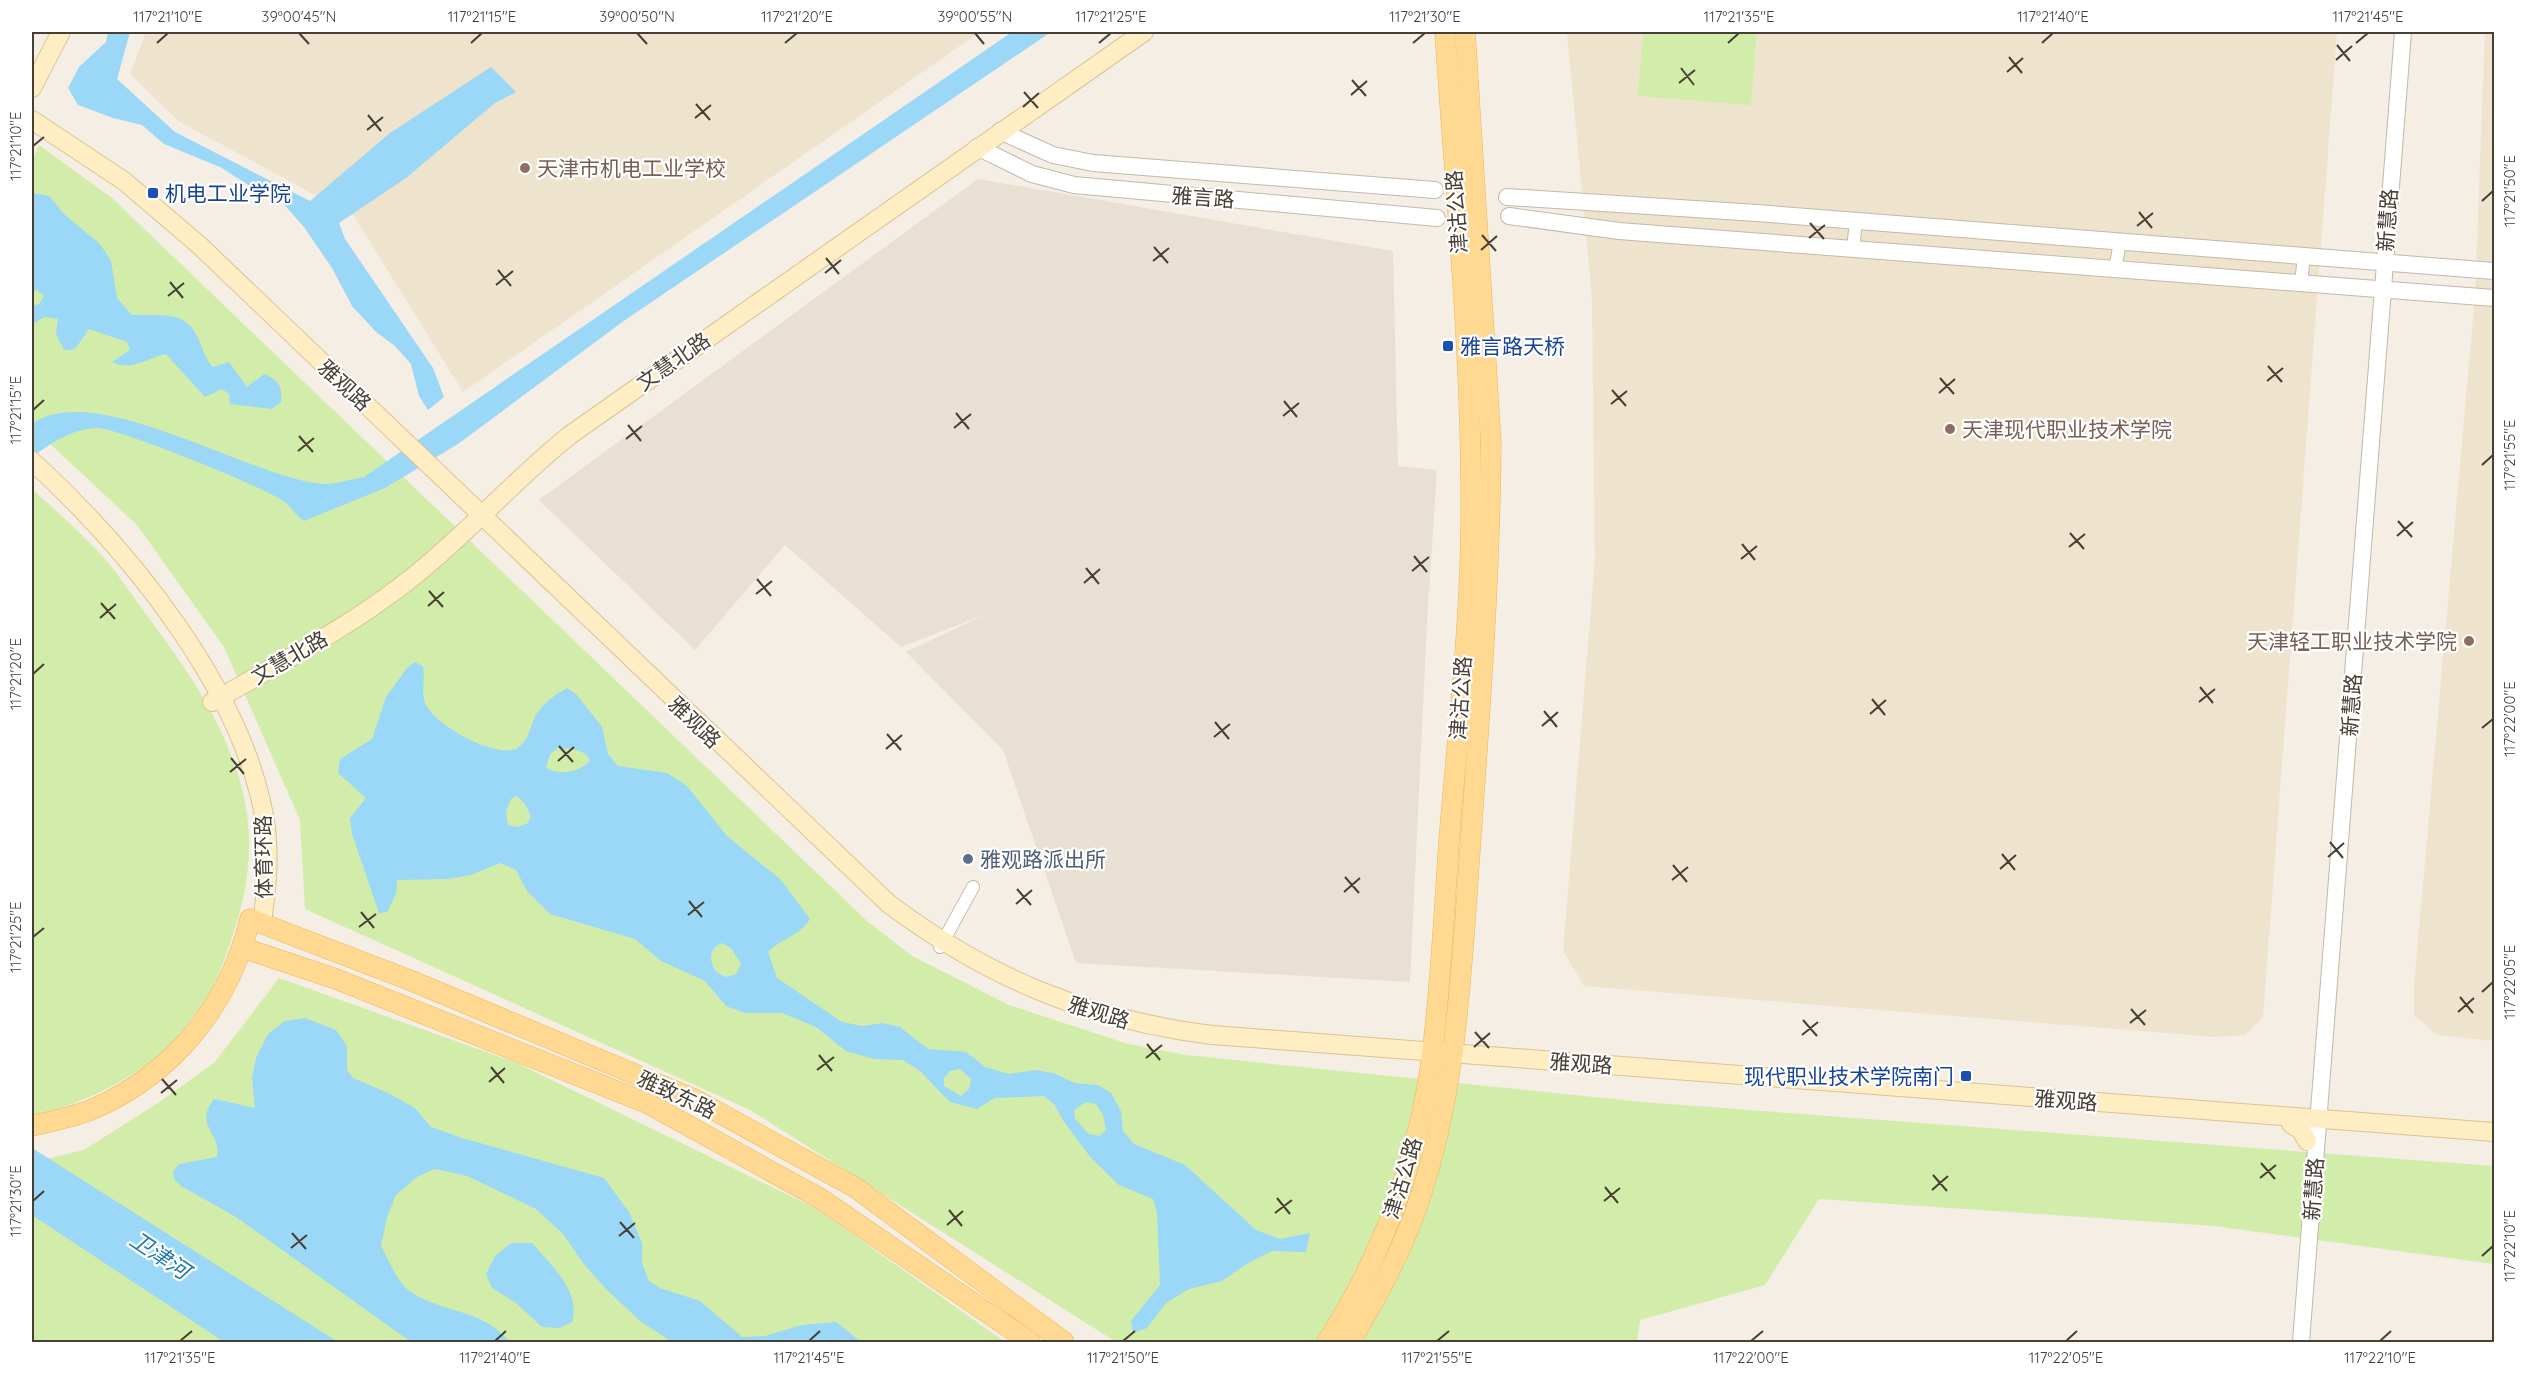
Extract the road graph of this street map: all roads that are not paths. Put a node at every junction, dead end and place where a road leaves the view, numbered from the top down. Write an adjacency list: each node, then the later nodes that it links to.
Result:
1 (47, 32): 9 (main road)
2 (61, 32): 10 (main road)
3 (1126, 32): 33 (main road, 文慧北路)
4 (1144, 32): 13 (main road, 文慧北路)
5 (1445, 32): 39 (main road, 津沽公路)
6 (1465, 32): 39 (main road, 津沽公路)
7 (2393, 32): 25 (street, 新慧路)
8 (2403, 32): 25 (street, 新慧路)
9 (32, 62)
10 (32, 88)
11 (32, 120): 31 (main road, 雅观路)
12 (32, 129): 31 (main road, 雅观路)
13 (1000, 131): 14 (main road, 文慧北路); 15 (street, 雅言路)
14 (977, 147): 19 (street, 雅言路); 33 (main road, 文慧北路)
15 (1435, 190)
16 (1508, 197): 17 (street)
17 (1596, 202): 20 (street); 21 (street)
18 (1509, 216): 21 (street)
19 (1437, 218)
20 (1857, 221): 22 (street); 23 (street)
21 (1598, 228): 23 (street)
22 (2120, 242): 24 (street); 26 (street)
23 (1853, 249): 26 (street)
24 (2304, 256): 25 (street); 28 (street)
25 (2379, 262): 27 (street); 29 (street, 新慧路)
26 (2115, 270): 28 (street)
27 (2494, 271)
28 (2301, 283): 29 (street)
29 (2378, 288): 30 (street); 41 (street, 新慧路)
30 (2494, 298)
31 (394, 436): 33 (main road, 雅观路)
32 (32, 467): 34 (main road, 体育环路)
33 (475, 514): 34 (main road, 文慧北路); 37 (main road, 雅观路)
34 (213, 695): 36 (main road, 体育环路)
35 (973, 887): 37 (street)
36 (256, 921): 38 (main road, 体育环路); 46 (main road, 雅致东路)
37 (941, 945): 39 (main road, 雅观路)
38 (249, 950): 40 (main road, 体育环路); 43 (main road, 体育环路); 45 (main road, 雅致东路)
39 (1442, 1056): 41 (main road, 雅观路); 47 (main road, 津沽公路); 48 (main road, 津沽公路)
40 (32, 1126)
41 (2308, 1126): 42 (main road, 雅观路); 44 (main road, 雅观路); 49 (street, 新慧路); 50 (street, 新慧路)
42 (2494, 1132)
43 (32, 1140)
44 (2494, 1140)
45 (1030, 1342)
46 (1064, 1342)
47 (1327, 1342)
48 (1350, 1342)
49 (2292, 1342)
50 (2301, 1342)

